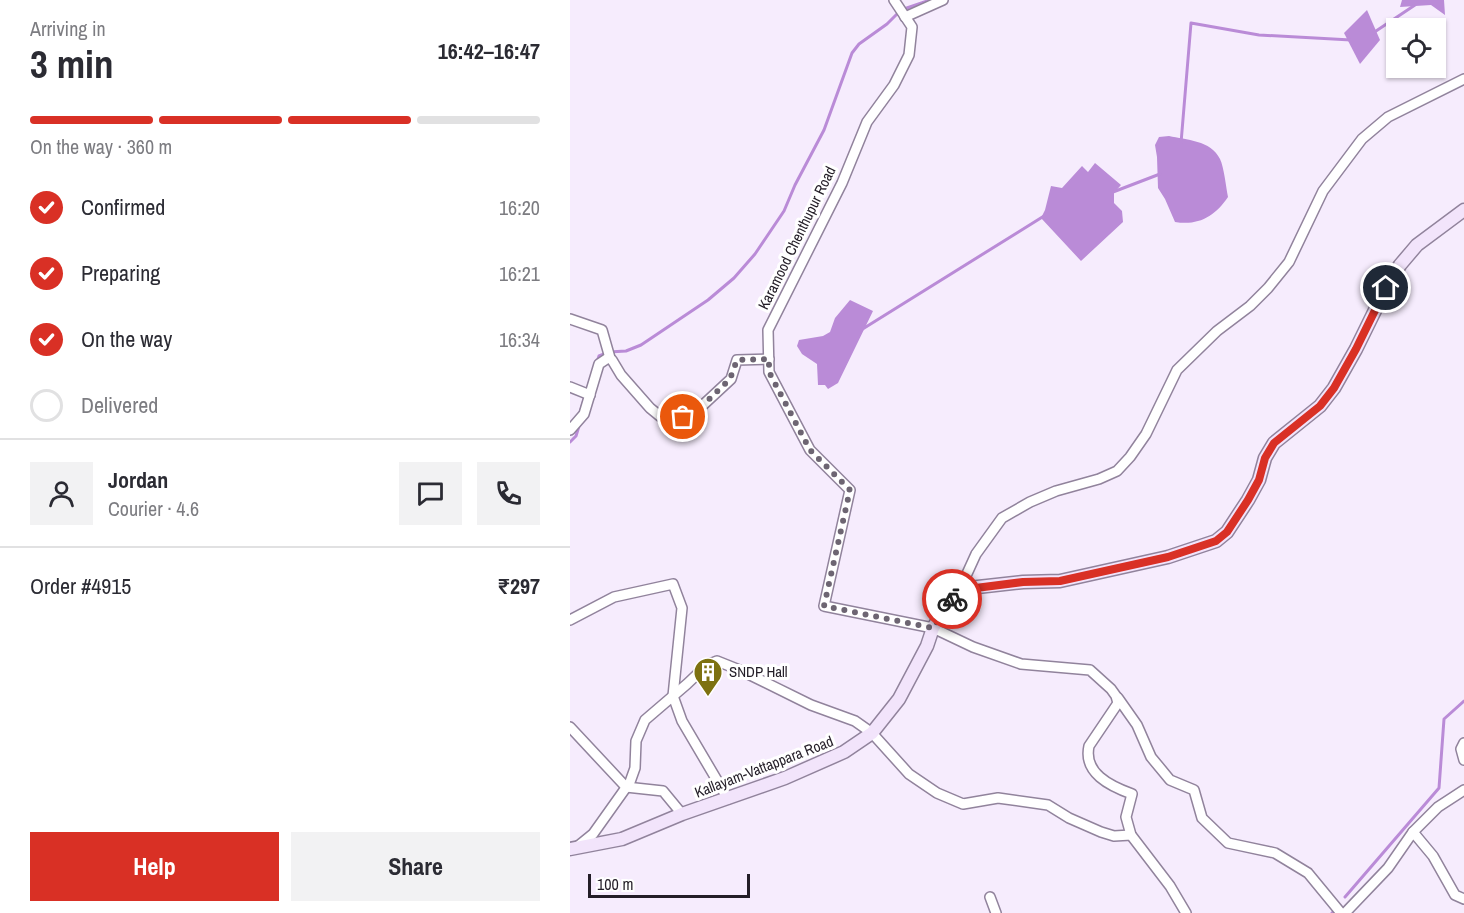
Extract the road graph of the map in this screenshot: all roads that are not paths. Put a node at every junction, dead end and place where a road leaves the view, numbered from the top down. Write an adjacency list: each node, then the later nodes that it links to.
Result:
1 (894, 0): 3 (street)
2 (943, 0): 3 (street)
3 (903, 13): 8 (street, Karamood Chenthupur Road)
4 (1464, 79): 12 (street)
5 (1464, 210): 12 (street)
6 (570, 319): 7 (street)
7 (610, 358): 8 (street); 10 (street)
8 (769, 359): 14 (street, Karamood Chenthupur Road)
9 (570, 387): 10 (street)
10 (590, 395): 11 (street)
11 (570, 430)
12 (960, 590): 14 (street, Kallayam-Vattappara Road)
13 (570, 620): 15 (street)
14 (933, 628): 16 (street); 18 (street, Kallayam-Vattappara Road)
15 (673, 696): 18 (street); 21 (street); 23 (street)
16 (1116, 696): 26 (street); 32 (street)
17 (570, 727): 21 (street)
18 (872, 733): 23 (street, Kallayam-Vattappara Road); 26 (street)
19 (1464, 743): 20 (street)
20 (1464, 760)
21 (626, 787): 24 (street); 27 (street)
22 (1464, 790): 25 (street)
23 (728, 799): 24 (street, Kallayam-Vattappara Road)
24 (682, 814): 27 (street, Kallayam-Vattappara Road)
25 (1413, 832): 29 (street); 32 (street)
26 (1131, 835): 31 (street)
27 (572, 849)
28 (990, 897): 30 (street)
29 (1464, 899)
30 (996, 913)
31 (1186, 913)
32 (1343, 913)

